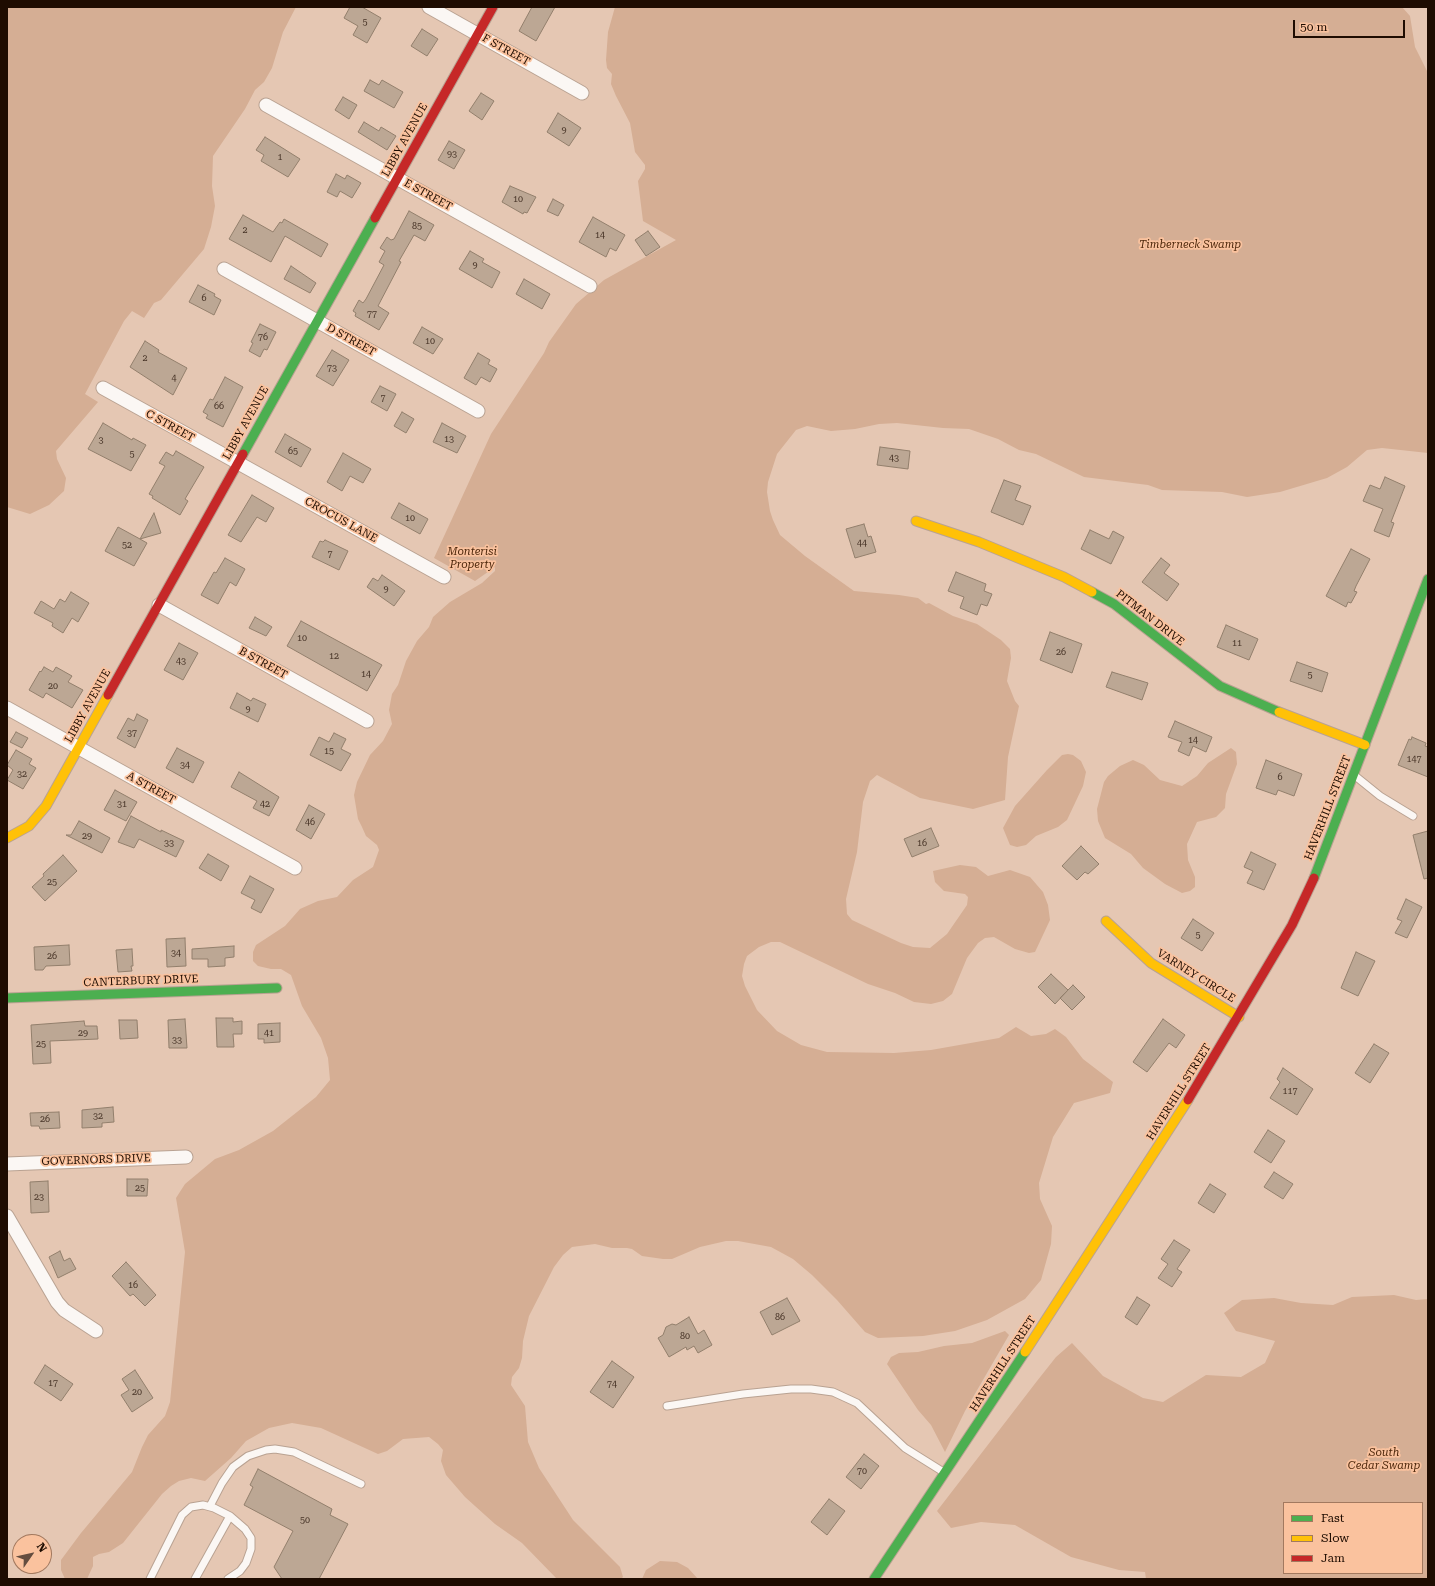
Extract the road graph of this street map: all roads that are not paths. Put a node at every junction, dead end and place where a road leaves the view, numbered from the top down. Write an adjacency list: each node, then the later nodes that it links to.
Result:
1 (430, 7): 3 (street, F STREET)
2 (493, 7): 3 (street, LIBBY AVENUE)
3 (478, 34): 4 (street, F STREET); 6 (street, LIBBY AVENUE)
4 (582, 93)
5 (266, 104): 6 (street, E STREET)
6 (397, 178): 8 (street, E STREET); 9 (street, LIBBY AVENUE)
7 (224, 269): 9 (street, D STREET)
8 (590, 286)
9 (317, 321): 11 (street, D STREET); 12 (street, LIBBY AVENUE)
10 (103, 388): 12 (street, C STREET)
11 (478, 411)
12 (238, 463): 14 (street, CROCUS LANE); 16 (street, LIBBY AVENUE)
13 (916, 521): 19 (street, PITMAN DRIVE)
14 (444, 577)
15 (1428, 579): 19 (street, HAVERHILL STREET)
16 (158, 605): 18 (street, B STREET); 20 (street, LIBBY AVENUE)
17 (7, 708): 20 (street, A STREET)
18 (366, 721)
19 (1365, 745): 21 (street, HAVERHILL STREET)
20 (78, 748): 23 (street, LIBBY AVENUE); 24 (street, A STREET)
21 (1354, 775): 22 (lane); 28 (street, HAVERHILL STREET)
22 (1413, 816)
23 (7, 838)
24 (295, 868)
25 (1106, 921): 28 (street, VARNEY CIRCLE)
26 (277, 988): 27 (street, CANTERBURY DRIVE)
27 (7, 998)
28 (1239, 1017): 34 (street, HAVERHILL STREET)
29 (186, 1157): 30 (street, GOVERNORS DRIVE)
30 (7, 1164)
31 (7, 1216): 32 (street)
32 (96, 1331)
33 (667, 1406): 34 (lane)
34 (946, 1473): 41 (street, HAVERHILL STREET)
35 (361, 1484): 36 (lane)
36 (210, 1506): 37 (lane); 38 (lane)
37 (230, 1516): 39 (lane); 40 (lane)
38 (150, 1579)
39 (195, 1579)
40 (228, 1579)
41 (874, 1579)

